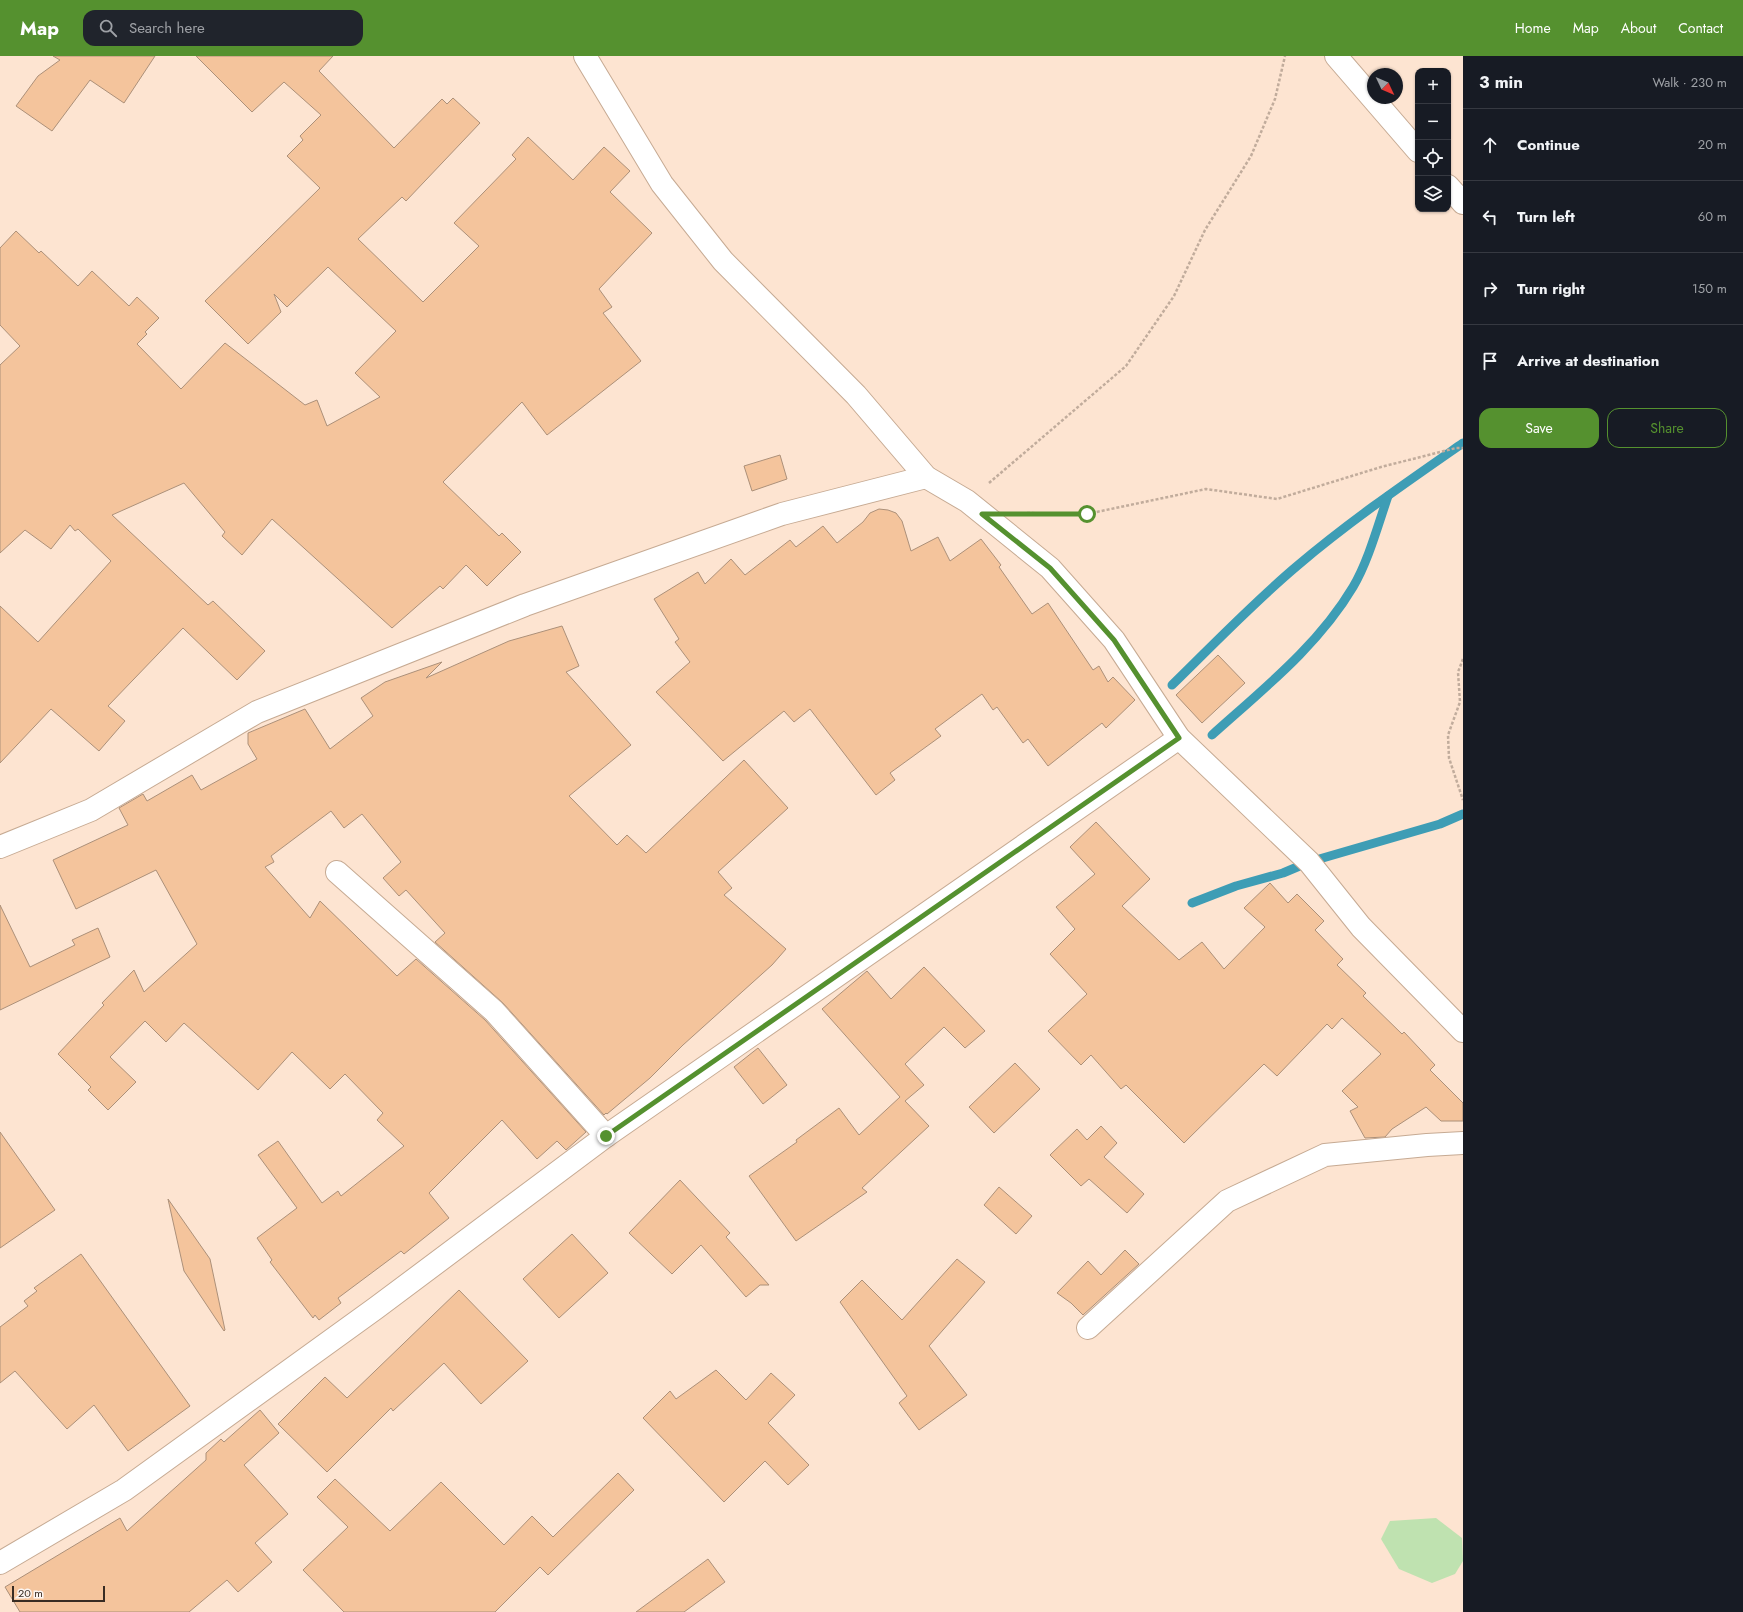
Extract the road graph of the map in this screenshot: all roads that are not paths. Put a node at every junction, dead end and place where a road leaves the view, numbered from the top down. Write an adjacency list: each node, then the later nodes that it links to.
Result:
1 (586, 56): 6 (street)
2 (1336, 56): 3 (street)
3 (1415, 148)
4 (1451, 189): 5 (street)
5 (1463, 203)
6 (926, 477): 7 (street); 8 (street)
7 (1179, 738): 10 (street); 11 (street)
8 (0, 847)
9 (337, 872): 11 (street)
10 (1463, 1031)
11 (606, 1136): 14 (street)
12 (1463, 1143): 13 (street)
13 (1088, 1328)
14 (0, 1563)

